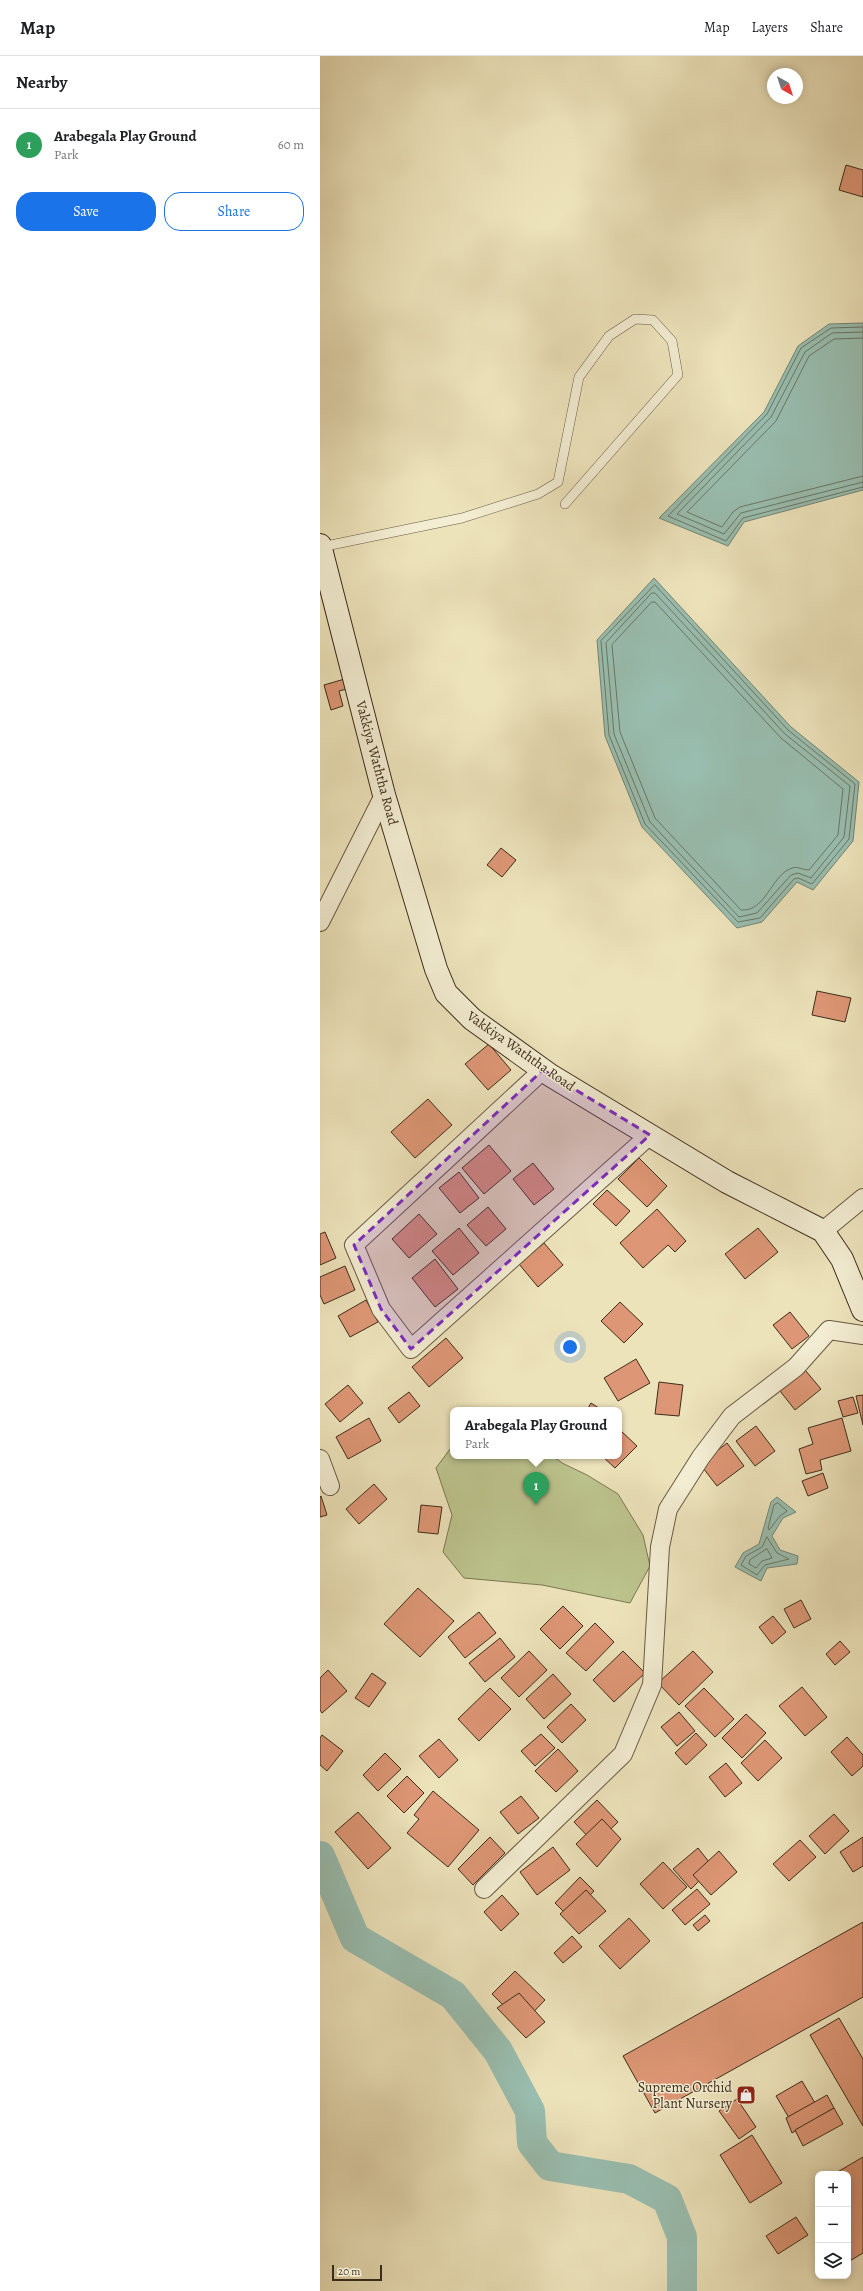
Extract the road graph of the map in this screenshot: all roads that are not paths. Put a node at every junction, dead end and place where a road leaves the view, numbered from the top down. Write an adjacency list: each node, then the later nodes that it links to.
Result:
1 (565, 504): 2 (lane)
2 (320, 546): 3 (street, Vakkiya Waththa Road)
3 (384, 796): 4 (street); 5 (street, Vakkiya Waththa Road)
4 (320, 922)
5 (543, 1070): 6 (street, Vakkiya Waththa Road); 6 (street)
6 (650, 1135): 8 (street, Vakkiya Waththa Road)
7 (863, 1198): 8 (street)
8 (823, 1231): 9 (street, Vakkiya Waththa Road)
9 (863, 1310)
10 (863, 1336): 13 (street)
11 (320, 1459): 12 (street)
12 (330, 1486)
13 (484, 1889)

